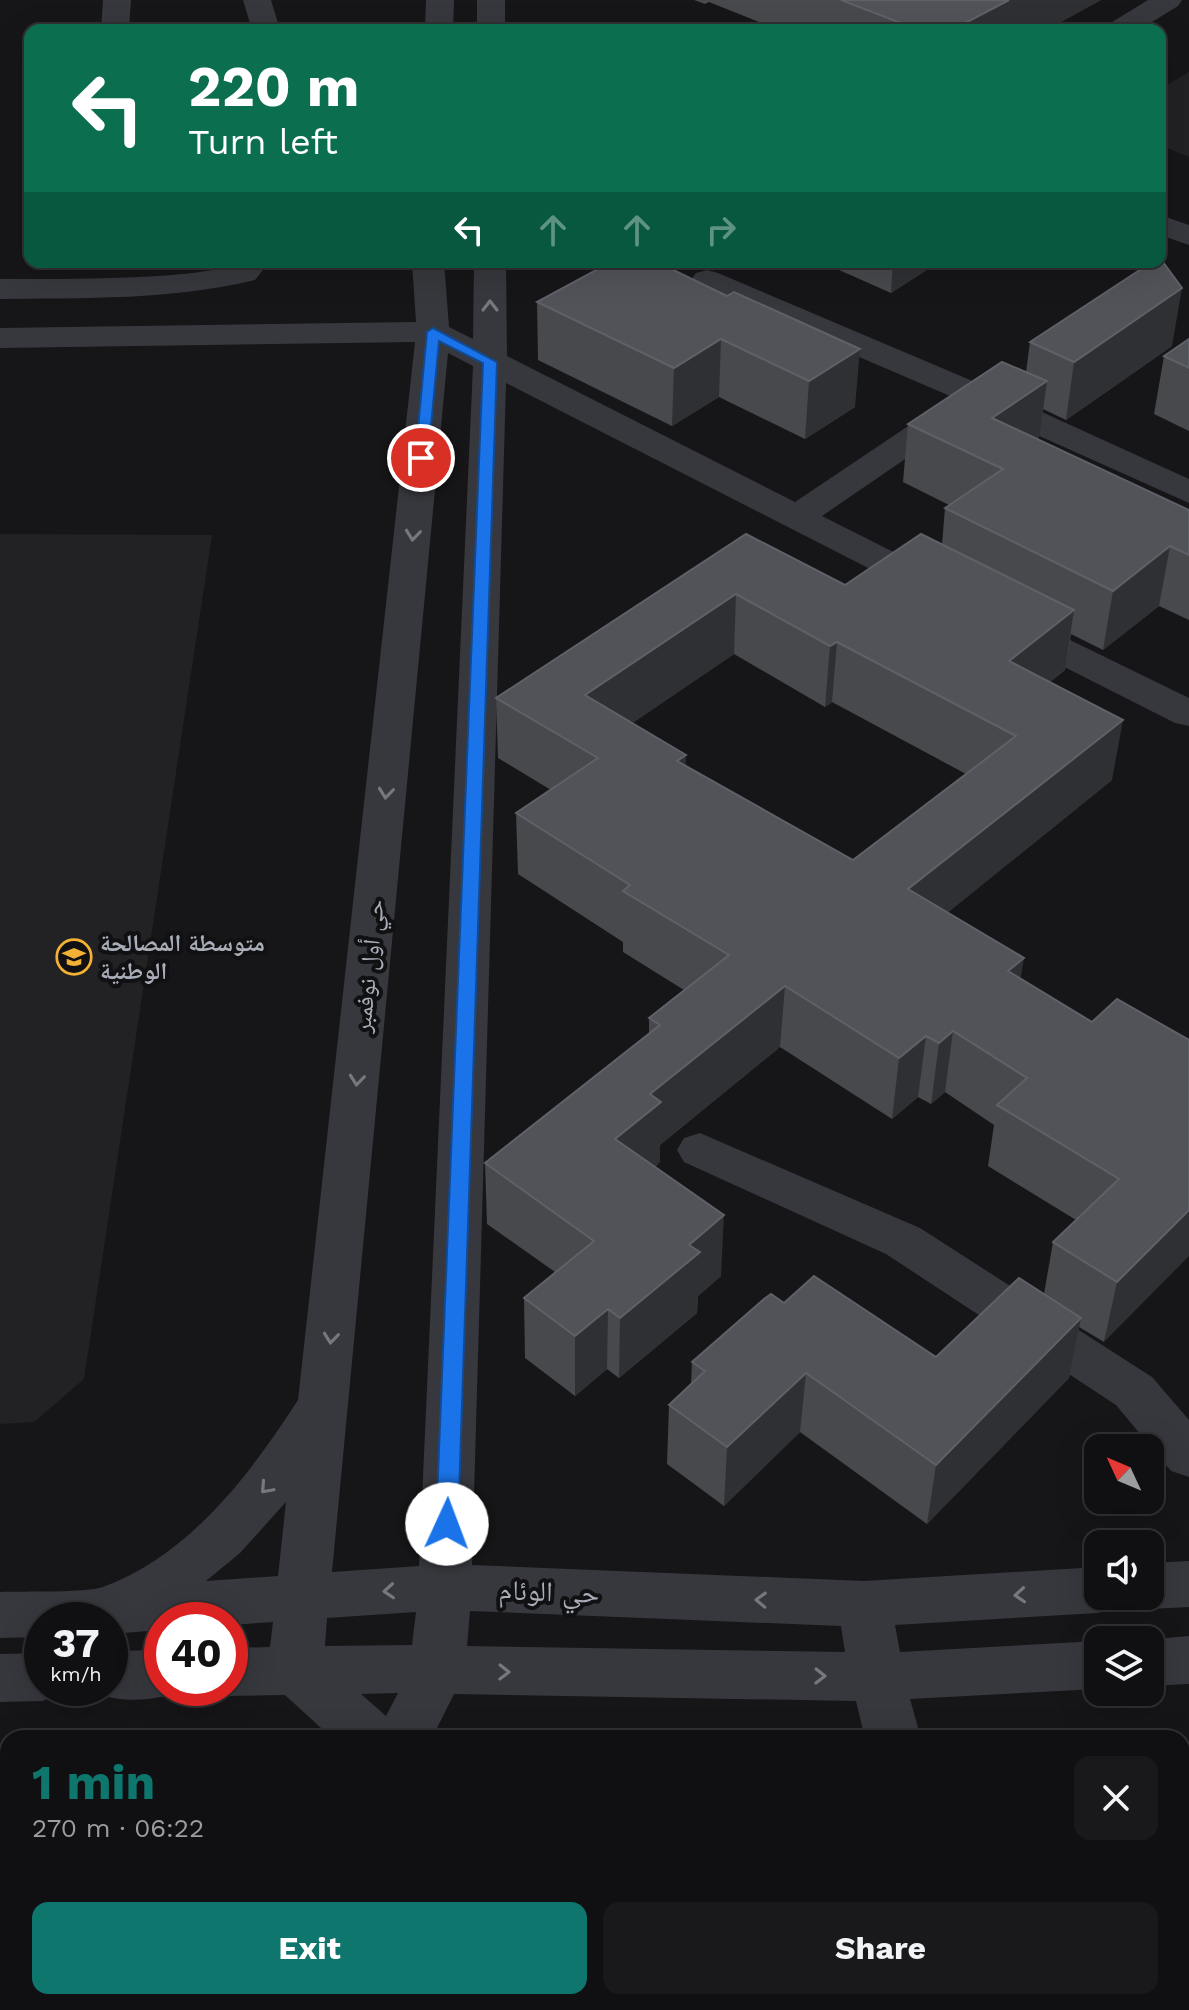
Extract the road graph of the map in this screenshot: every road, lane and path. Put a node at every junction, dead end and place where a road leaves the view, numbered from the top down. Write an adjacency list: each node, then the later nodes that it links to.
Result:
1 (117, 0): 6 (street)
2 (257, 0): 7 (street)
3 (440, 0): 8 (street)
4 (491, 0): 9 (street)
5 (1168, 0): 10 (street)
6 (115, 24)
7 (264, 24)
8 (439, 24)
9 (491, 24)
10 (1129, 24)
11 (1166, 226): 12 (street)
12 (1189, 236)
13 (248, 268): 16 (street)
14 (428, 268): 19 (street, حي أول نوفمبر)
15 (490, 268): 21 (street, one-way to 15)
16 (99, 275): 18 (street)
17 (707, 280): 22 (street)
18 (0, 289)
19 (433, 332): 20 (street); 21 (street); 27 (street, حي أول نوفمبر, one-way to 27)
20 (0, 338)
21 (490, 362): 24 (street); 31 (street)
22 (977, 395): 23 (street); 24 (street)
23 (1189, 492)
24 (795, 518): 25 (street)
25 (1189, 714)
26 (700, 1150): 28 (street)
27 (324, 1400): 33 (street, حي أول نوفمبر); 34 (street, one-way to 34)
28 (1189, 1456)
29 (1189, 1584): 30 (street)
30 (1164, 1585)
31 (445, 1587): 33 (street, حي الوئام, one-way to 33); 35 (street, حي الوئام, one-way to 31); 44 (street)
32 (1084, 1591): 35 (street, حي الوئام, one-way to 35)
33 (302, 1597): 36 (street, حي الوئام); 42 (street, حي أول نوفمبر)
34 (126, 1602)
35 (864, 1604): 46 (street)
36 (128, 1610)
37 (24, 1614): 38 (street, حي الوئام)
38 (0, 1615)
39 (1189, 1660): 40 (street)
40 (1164, 1661)
41 (1084, 1666): 46 (street)
42 (295, 1670): 43 (street); 44 (street); 48 (street)
43 (248, 1671)
44 (437, 1671): 46 (street, one-way to 46); 49 (street)
45 (24, 1677): 47 (street)
46 (877, 1677): 50 (street)
47 (0, 1678)
48 (362, 1730)
49 (408, 1730)
50 (891, 1730)

